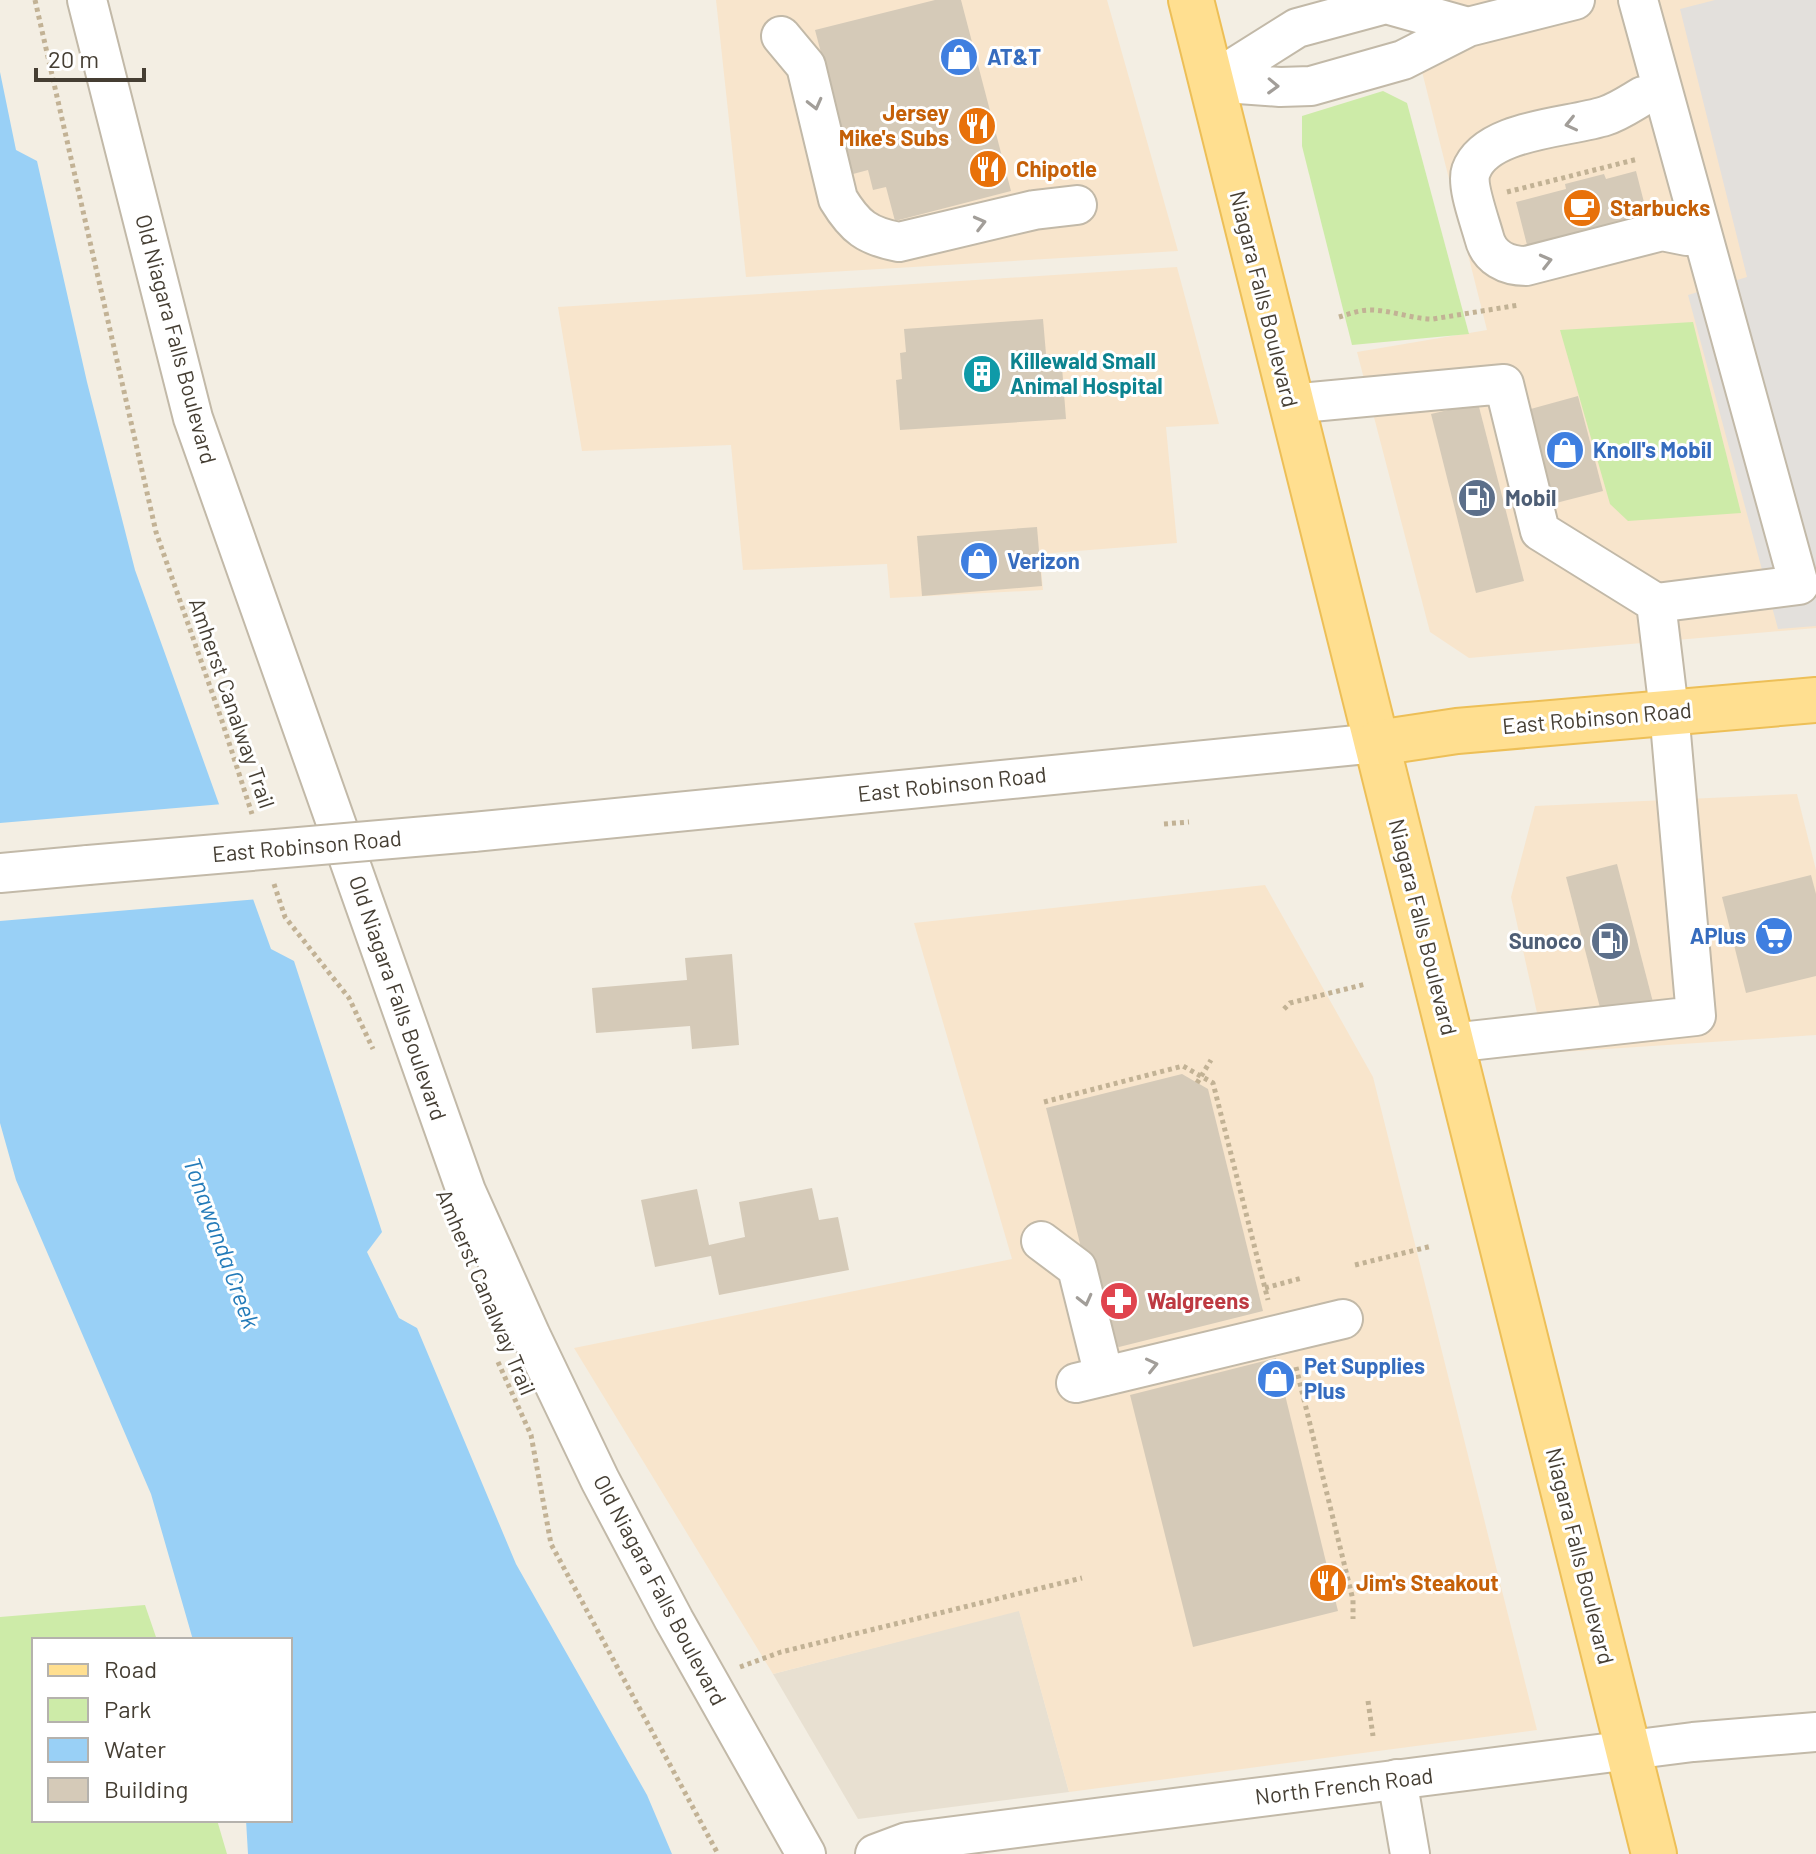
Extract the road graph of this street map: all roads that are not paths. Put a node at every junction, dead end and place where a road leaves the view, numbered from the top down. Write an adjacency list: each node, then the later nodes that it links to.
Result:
1 (87, 0): 23 (street, Old Niagara Falls Boulevard)
2 (1191, 0): 7 (main road, Niagara Falls Boulevard)
3 (1575, 0): 5 (street)
4 (1638, 0): 12 (street)
5 (1468, 27): 7 (street, one-way to 5); 7 (street)
6 (781, 36): 9 (street, one-way to 9)
7 (1211, 82): 11 (main road, Niagara Falls Boulevard)
8 (1643, 96): 10 (street, one-way to 10)
9 (1077, 205)
10 (1687, 236)
11 (1290, 404): 12 (street); 15 (main road, Niagara Falls Boulevard)
12 (1656, 603): 14 (street)
13 (1816, 700): 14 (main road, East Robinson Road)
14 (1669, 711): 15 (main road, East Robinson Road); 17 (street)
15 (1377, 743): 16 (street, East Robinson Road, bridge); 17 (main road, Niagara Falls Boulevard)
16 (0, 873)
17 (1451, 1043): 21 (main road, Niagara Falls Boulevard)
18 (1041, 1241): 19 (street, one-way to 19)
19 (1343, 1319)
20 (1816, 1732): 21 (street, North French Road)
21 (1628, 1750): 22 (street, North French Road); 26 (main road, Niagara Falls Boulevard)
22 (1397, 1779): 24 (street, North French Road); 25 (street)
23 (806, 1854)
24 (875, 1854)
25 (1410, 1854)
26 (1654, 1854)

